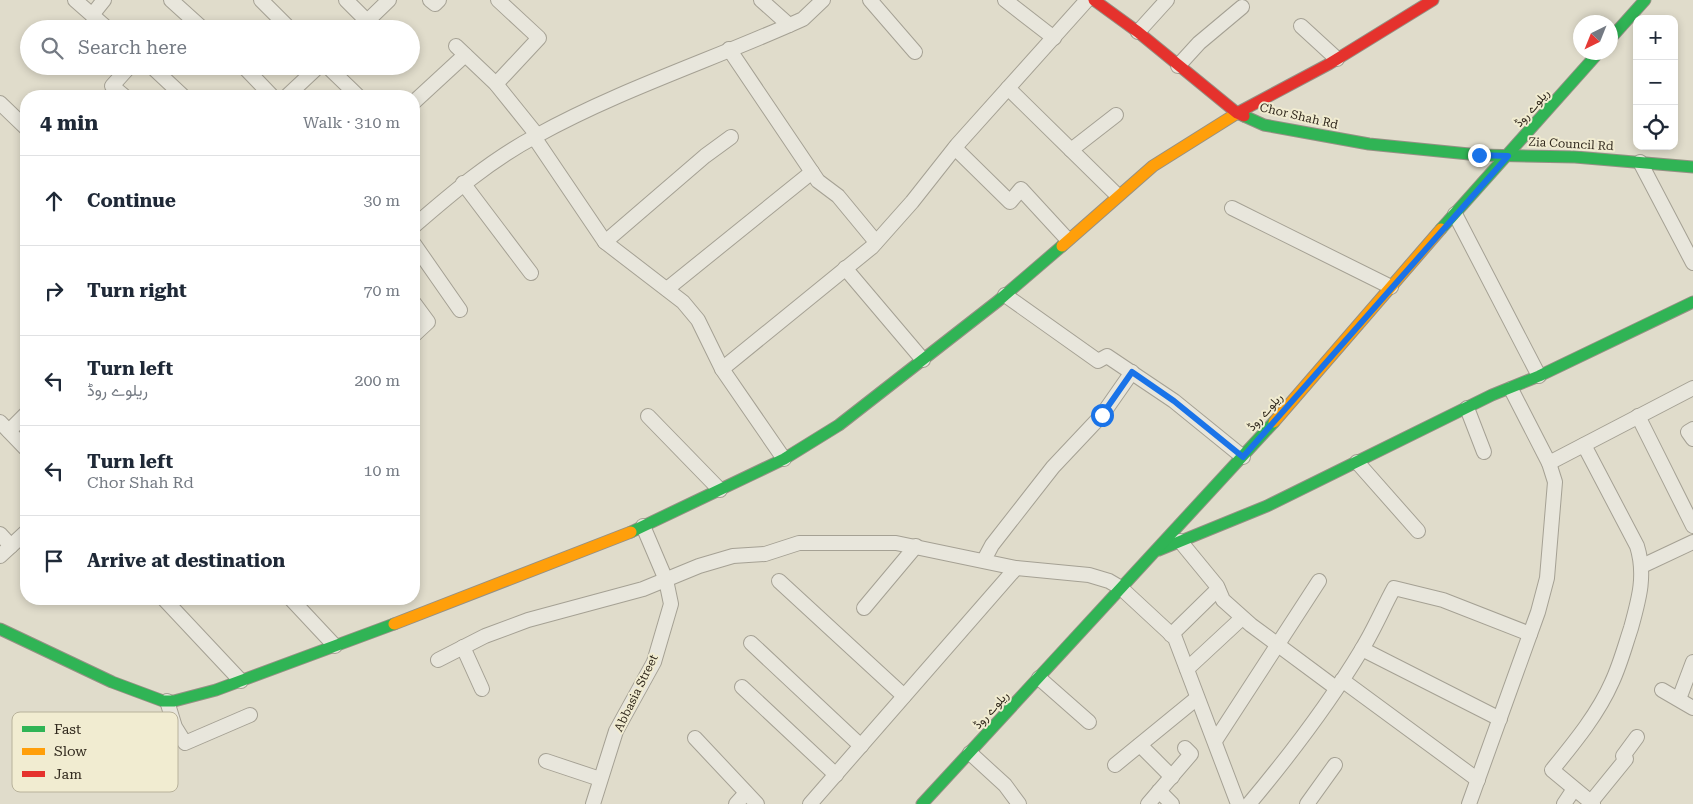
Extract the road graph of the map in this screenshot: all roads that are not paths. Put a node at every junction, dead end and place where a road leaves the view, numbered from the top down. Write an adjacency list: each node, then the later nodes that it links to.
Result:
1 (75, 0): 20 (street)
2 (104, 0): 20 (street)
3 (171, 0): 22 (street)
4 (261, 0): 23 (street)
5 (346, 0): 24 (street)
6 (389, 0): 25 (street)
7 (430, 0): 8 (street)
8 (439, 0)
9 (498, 0): 41 (street)
10 (761, 0): 26 (street)
11 (824, 0): 26 (street)
12 (870, 0): 32 (street)
13 (1005, 0): 30 (street)
14 (1087, 0): 30 (street)
15 (1094, 0): 29 (street, Chor Shah Rd)
16 (1167, 0): 29 (street)
17 (1433, 0): 33 (street)
18 (1646, 0): 28 (street)
19 (1242, 7): 35 (street)
20 (92, 15): 21 (street)
21 (98, 20)
22 (193, 20)
23 (281, 20)
24 (360, 20)
25 (368, 20)
26 (789, 25): 31 (street)
27 (1301, 26): 33 (street)
28 (1618, 30)
29 (1138, 32): 35 (street, Chor Shah Rd)
30 (1054, 38): 42 (street)
31 (729, 49): 53 (street); 60 (street)
32 (915, 52)
33 (1337, 59): 50 (street)
34 (1591, 60): 57 (street, ریلوے روڈ)
35 (1178, 66): 50 (street, Chor Shah Rd)
36 (122, 75): 43 (street)
37 (161, 75): 44 (street)
38 (252, 75): 45 (street)
39 (309, 75): 46 (street)
40 (336, 75): 47 (street)
41 (496, 84): 48 (street); 53 (street)
42 (1008, 88): 55 (street); 56 (street)
43 (117, 90)
44 (177, 90)
45 (266, 90)
46 (293, 90)
47 (352, 90)
48 (420, 95)
49 (0, 103): 52 (street)
50 (1237, 113): 57 (street, Chor Shah Rd); 62 (street)
51 (1116, 115): 56 (street)
52 (20, 122)
53 (536, 136): 61 (street); 67 (street)
54 (731, 137): 67 (street)
55 (954, 148): 66 (street); 68 (street)
56 (1071, 150): 62 (street)
57 (1508, 156): 58 (street, Zia Council Rd); 64 (street, ریلوے روڈ)
58 (1640, 162): 59 (street, Zia Council Rd); 70 (street)
59 (1693, 167)
60 (812, 172): 68 (street); 74 (street)
61 (463, 183): 65 (street); 72 (street)
62 (1117, 195): 66 (street)
63 (1232, 208): 73 (street)
64 (1455, 214): 73 (street, ریلوے روڈ); 83 (street)
65 (420, 221)
66 (1067, 239): 75 (street)
67 (605, 242): 74 (street)
68 (876, 242): 71 (street)
69 (420, 253): 77 (street)
70 (1693, 262)
71 (845, 268): 80 (street); 81 (street)
72 (532, 273)
73 (1391, 287): 96 (street, ریلوے روڈ)
74 (667, 289): 81 (street)
75 (1005, 294): 80 (street); 82 (street)
76 (1690, 309): 83 (street)
77 (460, 310)
78 (420, 311): 79 (street)
79 (420, 329)
80 (923, 360): 97 (street)
81 (722, 368): 97 (street)
82 (1132, 372): 96 (street); 112 (street)
83 (1539, 376): 85 (street)
84 (1693, 388): 88 (street)
85 (1511, 389): 86 (street); 99 (street)
86 (1467, 408): 95 (street); 98 (street)
87 (648, 416): 100 (street)
88 (1638, 416): 94 (street); 102 (street)
89 (20, 417): 90 (street)
90 (4, 426): 93 (street)
91 (1693, 429): 92 (street)
92 (1693, 439)
93 (20, 443)
94 (1584, 445): 99 (street); 113 (street)
95 (1484, 452)
96 (1243, 457): 110 (street, ریلوے روڈ)
97 (784, 459): 100 (street)
98 (1356, 462): 103 (street); 106 (street)
99 (1549, 463): 125 (street)
100 (720, 490): 101 (street)
101 (643, 526): 115 (street, Abbasia Street); 129 (street)
102 (1693, 526)
103 (1418, 531)
104 (0, 534): 108 (street)
105 (20, 538): 108 (street)
106 (1180, 542): 110 (street); 119 (street)
107 (1693, 542): 113 (street)
108 (12, 546): 111 (street)
109 (916, 546): 112 (street); 115 (street); 122 (street)
110 (1153, 553): 118 (street, ریلوے روڈ)
111 (0, 556)
112 (984, 560): 114 (street)
113 (1642, 566): 165 (street)
114 (1016, 568): 118 (street); 141 (street)
115 (666, 580): 130 (street); 163 (street, Abbasia Street)
116 (779, 581): 141 (street)
117 (1319, 581): 128 (street)
118 (1121, 588): 126 (street); 135 (street, ریلوے روڈ)
119 (1218, 589): 123 (street); 126 (street)
120 (170, 605): 136 (street)
121 (297, 605): 129 (street)
122 (864, 608)
123 (1242, 618): 128 (street); 134 (street)
124 (0, 629): 144 (street)
125 (1530, 634): 131 (street); 148 (street)
126 (1171, 635): 134 (street)
127 (750, 643): 155 (street)
128 (1278, 645): 137 (street); 153 (street)
129 (335, 646): 136 (street)
130 (463, 647): 132 (street); 139 (street)
131 (1362, 649): 137 (street); 148 (street)
132 (438, 660)
133 (1693, 662): 143 (street)
134 (1187, 670): 142 (street)
135 (1039, 678): 149 (street); 157 (street, ریلوے روڈ)
136 (241, 681): 144 (street)
137 (1339, 684): 164 (street); 178 (street)
138 (742, 687): 161 (street)
139 (482, 689)
140 (1662, 690): 143 (street)
141 (904, 696): 155 (street)
142 (1197, 698): 153 (street); 154 (street)
143 (1679, 699): 145 (street)
144 (166, 701): 146 (street)
145 (1693, 708)
146 (170, 712)
147 (250, 715): 150 (street)
148 (1500, 719): 164 (street)
149 (1089, 722)
150 (178, 732)
151 (1637, 737): 168 (street)
152 (694, 738): 167 (street)
153 (1215, 741): 177 (street)
154 (1140, 745): 159 (street); 162 (street)
155 (861, 746): 161 (street)
156 (1185, 748): 162 (street)
157 (970, 753): 173 (street, ریلوے روڈ); 174 (street)
158 (546, 761): 163 (street)
159 (1115, 765)
160 (1336, 765): 179 (street)
161 (836, 775): 172 (street)
162 (1172, 777): 166 (street)
163 (600, 779): 169 (street, Abbasia Street)
164 (1478, 780): 180 (street)
165 (1574, 789): 168 (street); 181 (street)
166 (1159, 791): 175 (street); 176 (street)
167 (746, 793): 170 (street); 171 (street)
168 (1592, 803)
169 (593, 804)
170 (736, 804)
171 (757, 804)
172 (810, 804)
173 (922, 804)
174 (1019, 804)
175 (1148, 804)
176 (1172, 804)
177 (1238, 804)
178 (1249, 804)
179 (1307, 804)
180 (1469, 804)
181 (1564, 804)

